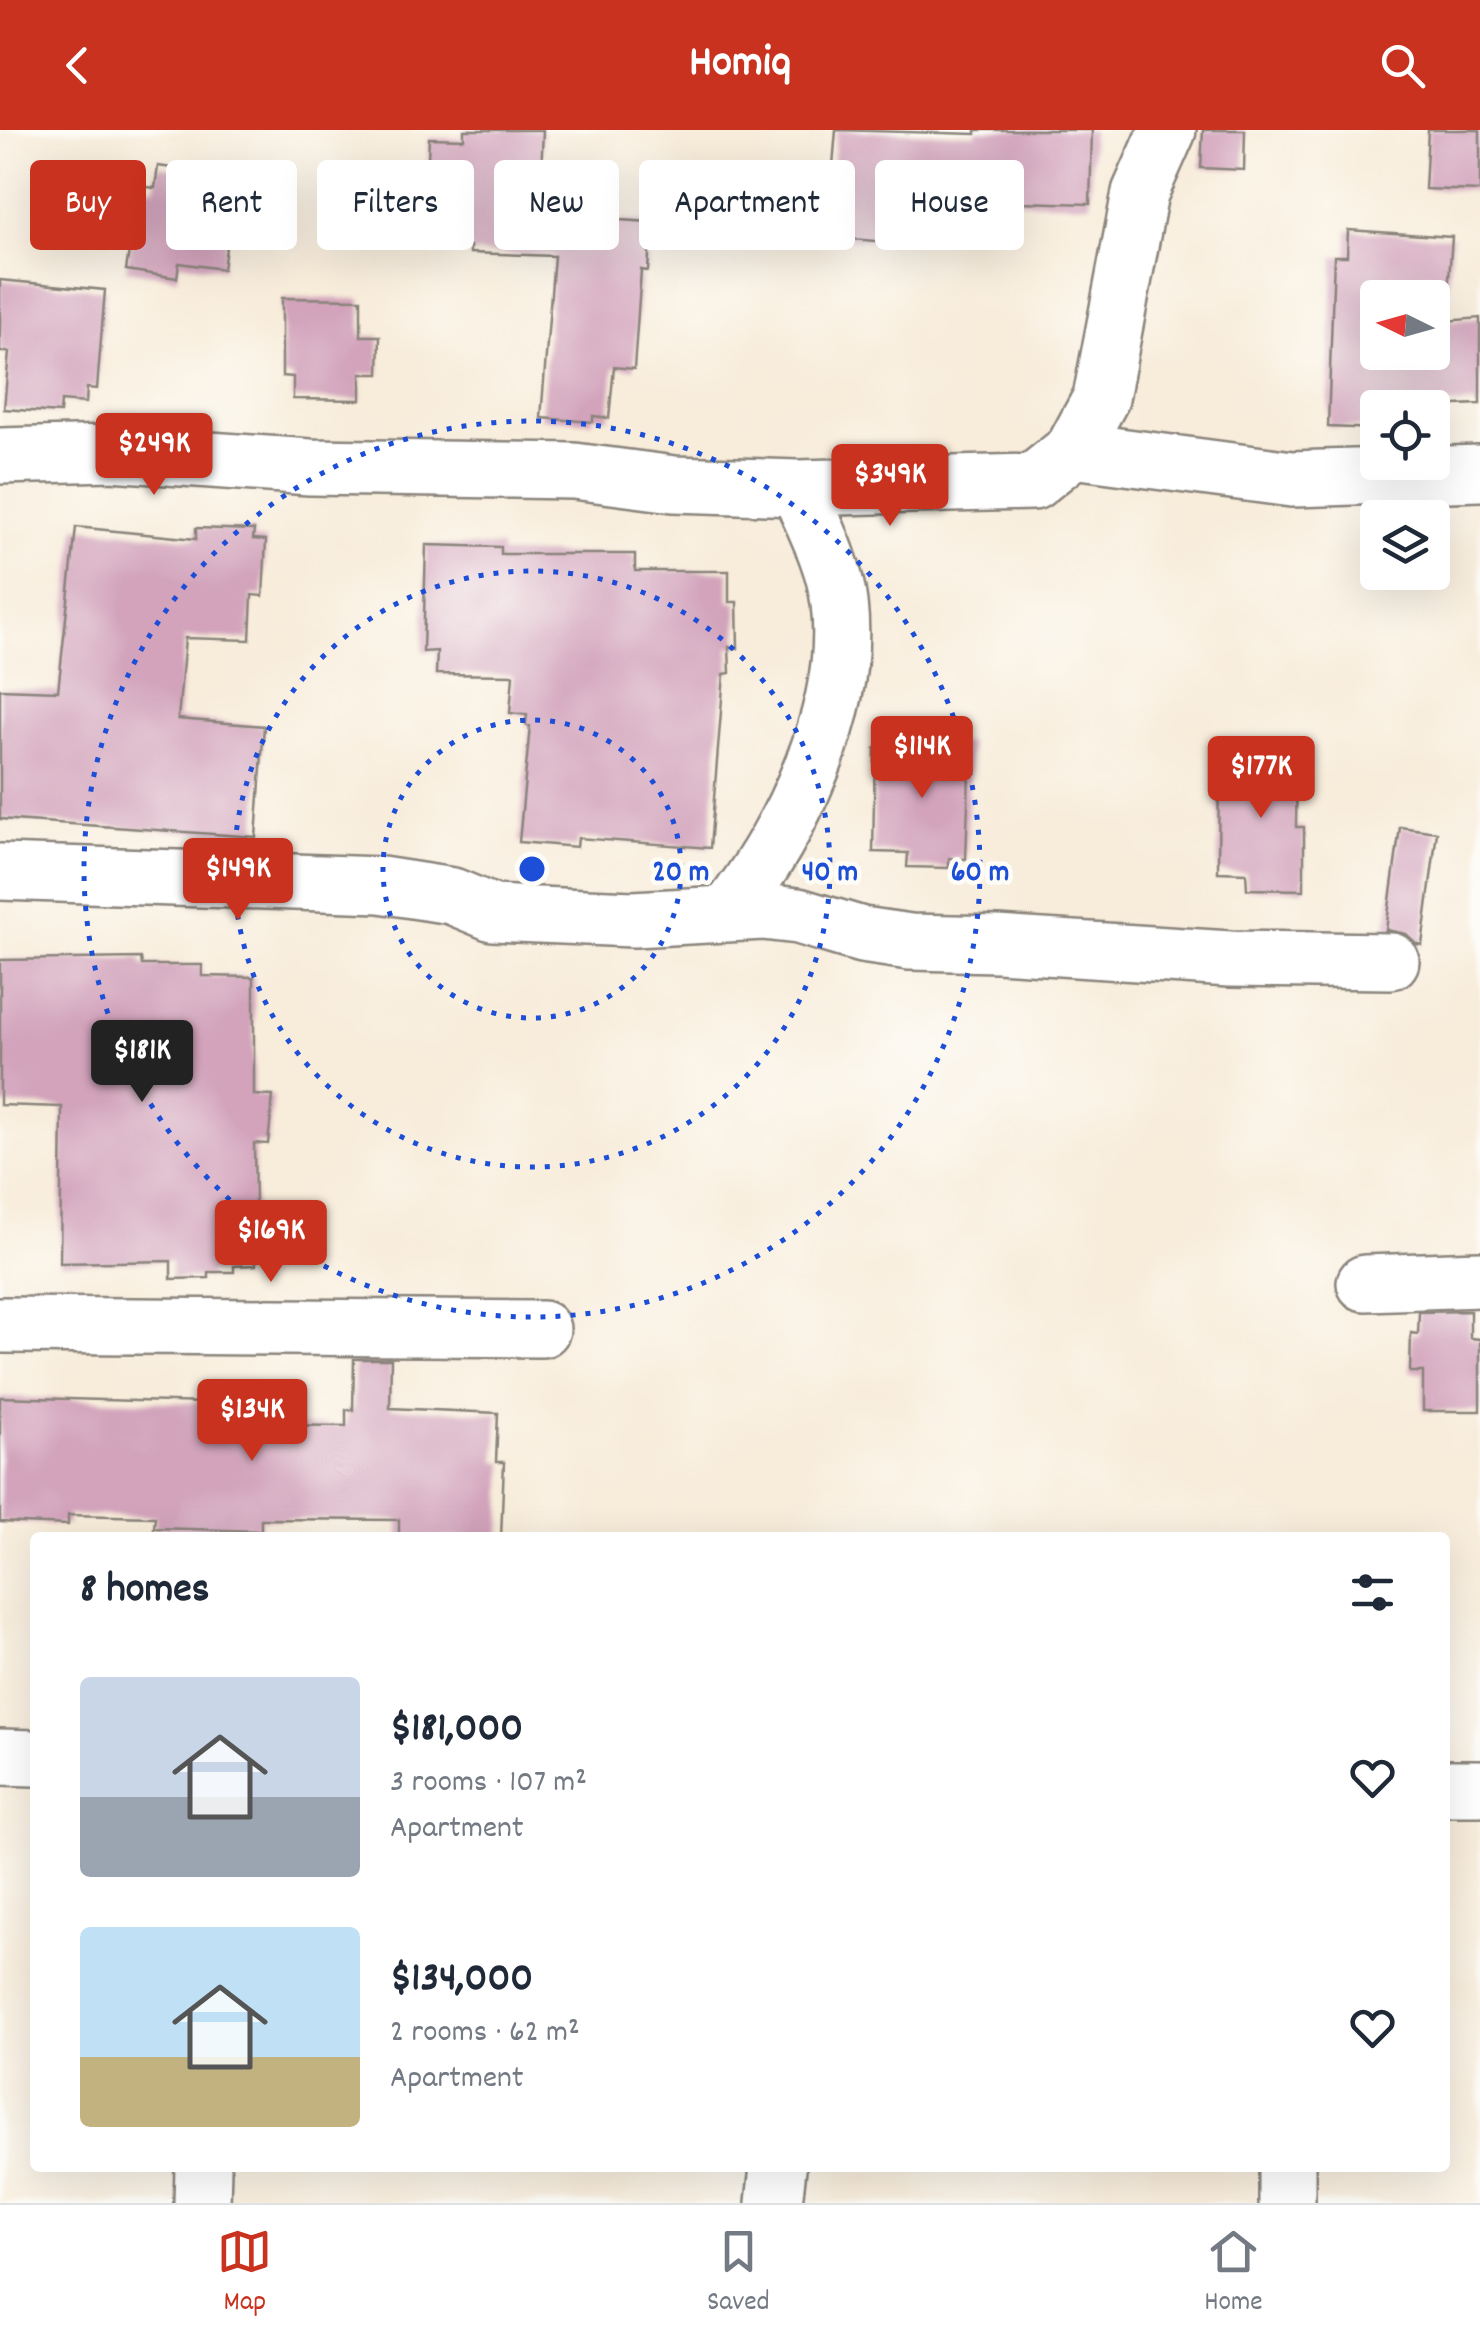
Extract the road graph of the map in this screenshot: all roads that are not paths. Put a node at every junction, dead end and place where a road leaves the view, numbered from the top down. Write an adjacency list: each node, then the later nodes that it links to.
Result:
1 (1168, 130): 2 (street)
2 (1073, 450): 4 (street); 5 (street)
3 (0, 456): 5 (street)
4 (1480, 473)
5 (798, 488): 7 (street)
6 (0, 872): 7 (street)
7 (730, 912): 8 (street)
8 (1391, 961)
9 (1480, 1280): 10 (street)
10 (1365, 1283)
11 (0, 1325): 12 (street)
12 (542, 1330)
13 (0, 1757): 14 (street)
14 (30, 1758)
15 (1450, 1788): 16 (street)
16 (1480, 1788)
17 (203, 2172): 20 (street)
18 (778, 2172): 21 (street)
19 (1288, 2172): 22 (street)
20 (202, 2203)
21 (774, 2203)
22 (1287, 2203)

